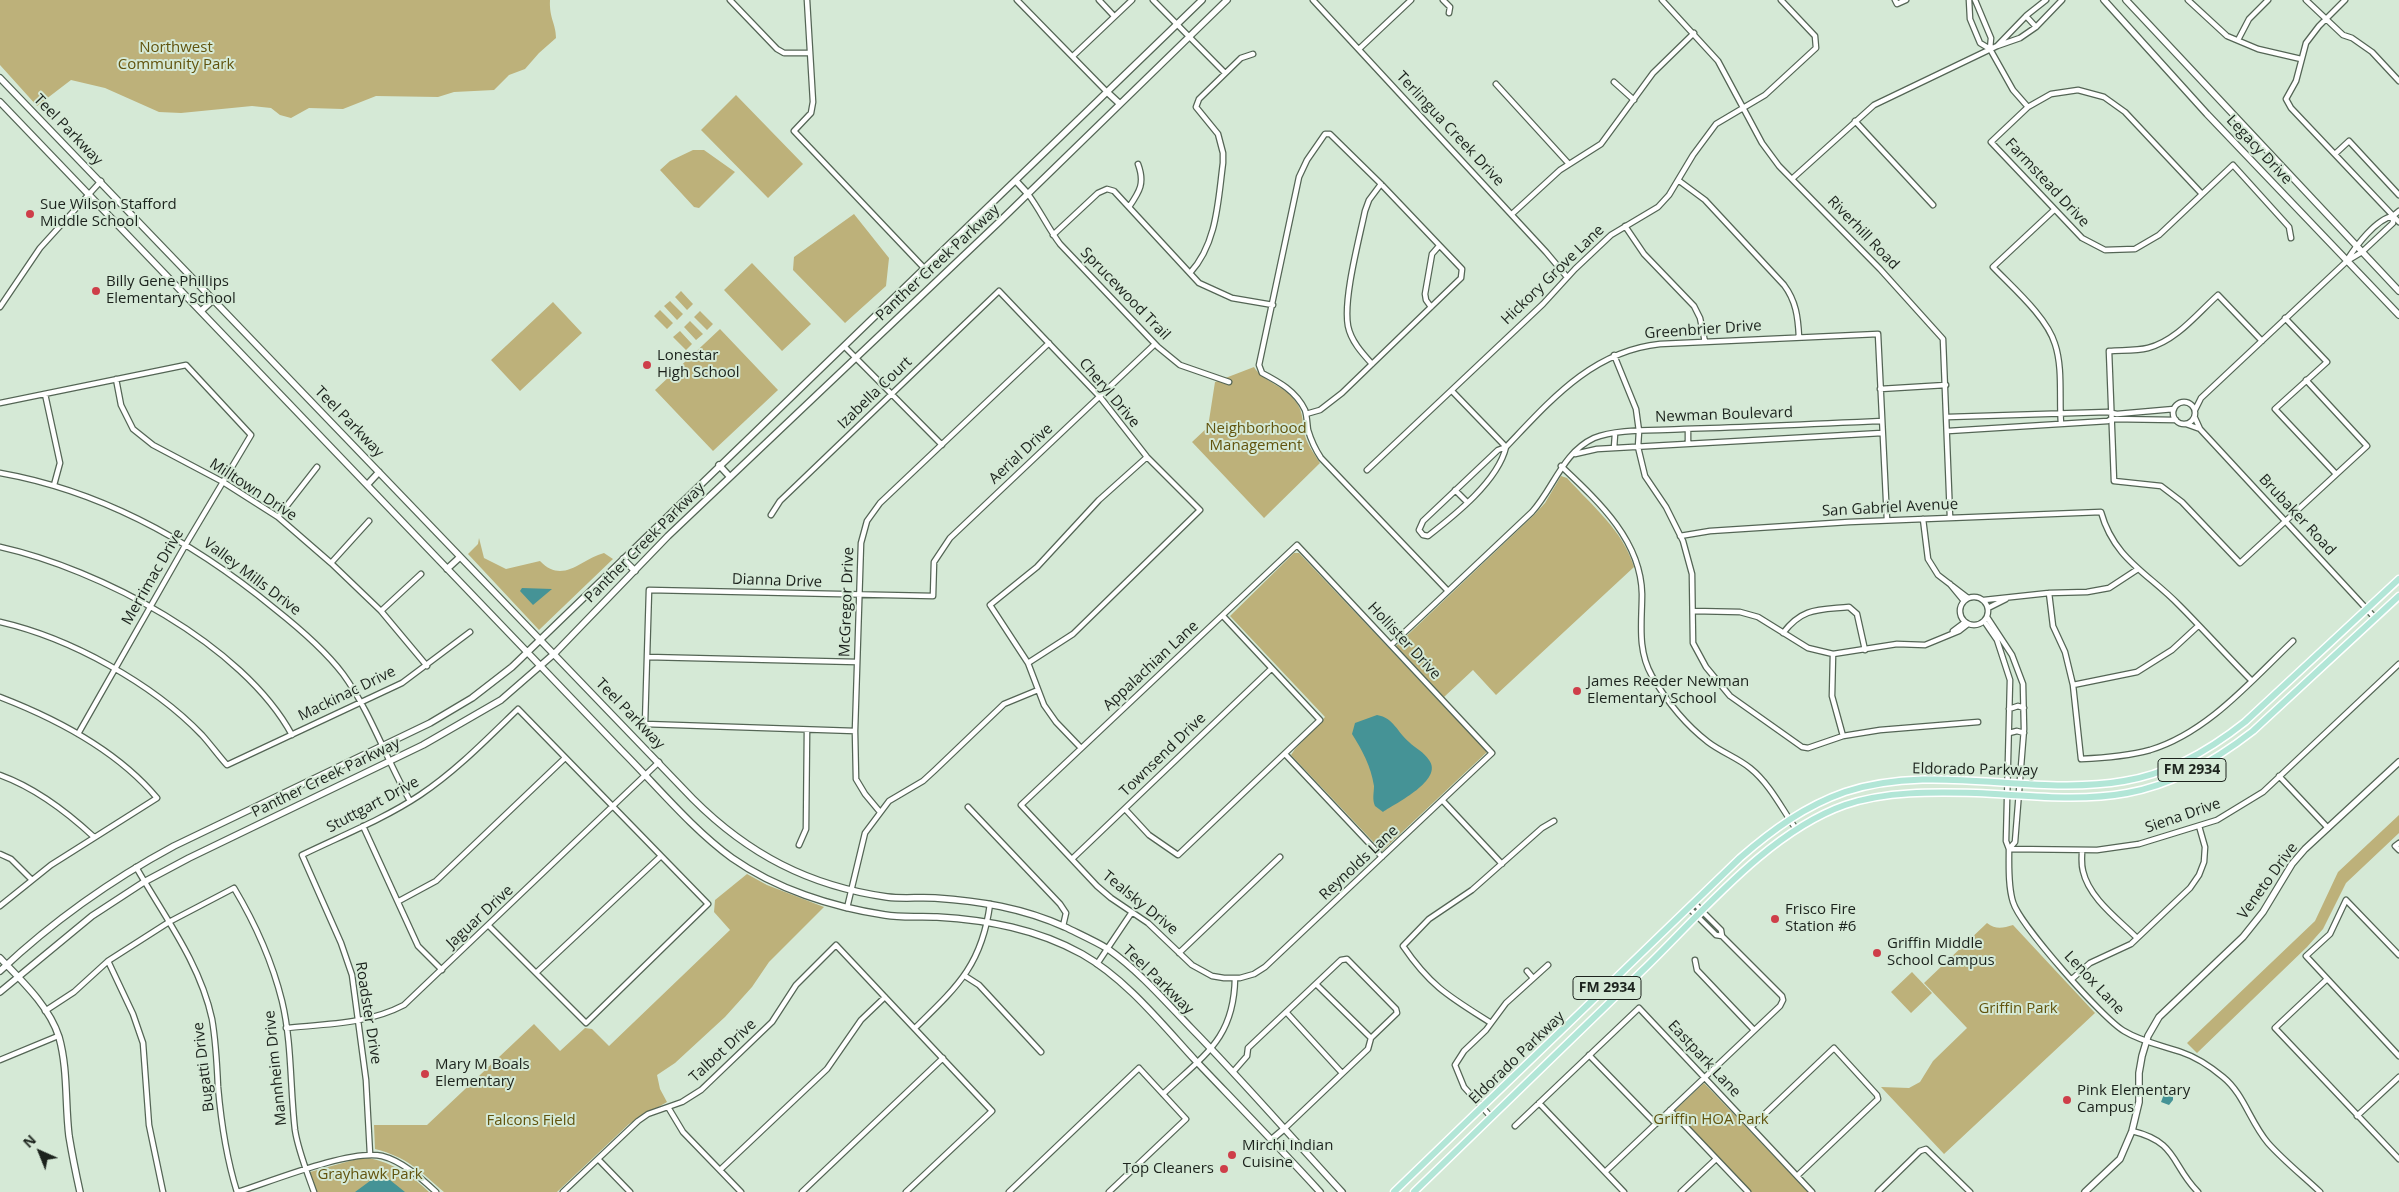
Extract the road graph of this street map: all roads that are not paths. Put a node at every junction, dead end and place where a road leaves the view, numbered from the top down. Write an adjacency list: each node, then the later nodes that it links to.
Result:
1 (730, 0): 38 (street)
2 (807, 0): 38 (street)
3 (1017, 0): 40 (street)
4 (1098, 0): 27 (street)
5 (1132, 0): 27 (street)
6 (1153, 0): 30 (street)
7 (1202, 0): 30 (main road, Panther Creek Parkway)
8 (1227, 0): 33 (main road, Panther Creek Parkway)
9 (1313, 0): 36 (street, Terlingua Creek Drive)
10 (1412, 0): 36 (street)
11 (1443, 0): 26 (street)
12 (1662, 0): 32 (street, Riverhill Road)
13 (1781, 0): 52 (street, Hickory Grove Lane)
14 (1906, 0): 25 (street)
15 (1969, 0): 37 (street)
16 (1974, 0): 37 (street)
17 (2046, 0): 28 (street)
18 (2062, 0): 31 (street)
19 (2104, 0): 79 (main road, Legacy Drive)
20 (2126, 0): 77 (main road, Legacy Drive)
21 (2188, 0): 34 (street)
22 (2268, 0): 34 (street)
23 (2306, 0): 29 (street)
24 (2345, 0): 29 (street)
25 (1896, 2)
26 (1449, 13)
27 (1114, 16): 40 (street)
28 (2026, 16): 31 (street); 35 (street)
29 (2325, 20): 41 (street); 43 (street)
30 (1176, 25): 33 (street); 47 (main road, Panther Creek Parkway)
31 (2036, 27): 35 (street)
32 (1694, 33): 48 (street); 52 (street, Riverhill Road)
33 (1188, 37): 42 (street); 50 (main road, Panther Creek Parkway)
34 (2238, 40): 41 (street)
35 (1997, 46): 37 (street)
36 (1359, 49): 70 (street, Terlingua Creek Drive)
37 (1990, 49): 51 (street); 53 (street)
38 (810, 53): 80 (street)
39 (1253, 54): 42 (street)
40 (1072, 56): 47 (street)
41 (2301, 59): 54 (street)
42 (1225, 73): 81 (street)
43 (2399, 81)
44 (1, 82): 59 (main road, Teel Parkway)
45 (1614, 82): 48 (street)
46 (1496, 84): 56 (street)
47 (1107, 92): 50 (main road); 60 (main road, Panther Creek Parkway)
48 (1634, 100): 56 (street)
49 (0, 102): 62 (main road, Teel Parkway)
50 (1120, 104): 63 (main road, Panther Creek Parkway)
51 (2028, 107): 64 (street); 68 (street, Farmstead Drive)
52 (1744, 108): 57 (street, Riverhill Road); 58 (street, Hickory Grove Lane)
53 (1855, 121): 57 (street); 66 (street)
54 (2335, 154): 65 (street); 71 (street)
55 (1138, 164): 67 (street)
56 (1569, 164): 70 (street)
57 (1793, 178): 104 (street, Riverhill Road)
58 (1678, 180): 73 (street, Hickory Grove Lane); 92 (street)
59 (101, 181): 62 (street); 85 (main road, Teel Parkway)
60 (1016, 181): 63 (main road); 80 (main road, Panther Creek Parkway)
61 (1381, 184): 76 (street); 86 (street); 100 (street)
62 (89, 193): 87 (street); 89 (main road, Teel Parkway)
63 (1028, 194): 74 (street, Sprucewood Trail); 99 (main road, Panther Creek Parkway)
64 (2202, 194): 68 (street, Farmstead Drive); 75 (street, Farmstead Drive)
65 (2399, 195)
66 (1934, 205)
67 (1129, 207): 74 (street); 81 (street)
68 (2054, 210): 115 (street)
69 (2399, 211): 71 (street)
70 (1512, 214): 82 (street, Terlingua Creek Drive)
71 (2393, 216): 72 (street); 77 (street); 78 (street)
72 (2399, 222)
73 (1625, 226): 82 (street, Hickory Grove Lane); 94 (street)
74 (1053, 235): 96 (street, Sprucewood Trail)
75 (2292, 238)
76 (1439, 246): 88 (street); 88 (street)
77 (2356, 246): 78 (main road, Legacy Drive); 79 (street)
78 (2362, 252): 79 (street); 84 (main road, Legacy Drive)
79 (2347, 260): 90 (main road, Legacy Drive); 91 (street)
80 (926, 268): 97 (main road, Panther Creek Parkway)
81 (1190, 273): 86 (street)
82 (1567, 277): 106 (street, Hickory Grove Lane)
83 (999, 291): 95 (street, Cheryl Drive); 108 (street, Izabella Court)
84 (2399, 291)
85 (214, 299): 89 (main road); 141 (main road, Teel Parkway)
86 (1272, 305): 116 (street)
87 (0, 306)
88 (1431, 307): 100 (street)
89 (201, 311): 147 (main road, Teel Parkway)
90 (2399, 315)
91 (2285, 318): 93 (street); 102 (street)
92 (1799, 337): 94 (street, Greenbrier Drive); 105 (street, Greenbrier Drive)
93 (2262, 341): 110 (street); 117 (street)
94 (1705, 342): 98 (street, Greenbrier Drive)
95 (1049, 343): 109 (street, Cheryl Drive); 131 (street, McGregor Drive)
96 (1155, 344): 103 (street, Sprucewood Trail); 109 (street, Aerial Drive)
97 (844, 346): 99 (street); 137 (main road, Panther Creek Parkway)
98 (1614, 355): 127 (street); 133 (street, Greenbrier Drive)
99 (856, 357): 108 (street); 144 (main road, Panther Creek Parkway)
100 (1372, 364): 116 (street)
101 (116, 379): 107 (street); 145 (street, Milltown Drive); 145 (street, Merrimac Drive)
102 (2306, 380): 143 (street); 143 (street)
103 (1229, 382)
104 (1946, 385): 105 (street); 118 (street, Riverhill Road)
105 (1880, 389): 121 (street)
106 (1452, 391): 133 (street); 140 (street, Hickory Grove Lane)
107 (45, 394): 111 (street); 146 (street)
108 (892, 394): 131 (street); 150 (street, Izabella Court)
109 (1100, 397): 136 (street, Cheryl Drive); 172 (street, Aerial Drive)
110 (2201, 398): 112 (street); 114 (street)
111 (0, 403)
112 (2188, 403): 113 (street); 114 (street)
113 (2174, 409): 117 (street); 120 (street)
114 (2195, 410): 119 (street)
115 (2060, 413): 117 (street); 118 (street); 122 (street)
116 (1306, 414): 169 (street)
117 (2111, 416): 120 (street); 122 (street); 156 (street)
118 (1948, 417): 126 (street, Riverhill Road)
119 (2194, 418): 123 (street); 125 (street, Brubaker Road)
120 (2176, 420): 123 (street)
121 (1881, 421): 124 (street, Newman Boulevard); 129 (street)
122 (2061, 424): 126 (street)
123 (2186, 424): 125 (street, Brubaker Road)
124 (1688, 429): 127 (street, Newman Boulevard); 130 (street)
125 (2200, 429): 156 (street, Brubaker Road)
126 (1948, 431): 151 (street, Riverhill Road)
127 (1639, 432): 128 (street, Newman Boulevard); 132 (street)
128 (1615, 434): 134 (street); 135 (street, Newman Boulevard)
129 (1882, 434): 130 (street, Newman Boulevard); 155 (street)
130 (1688, 444): 132 (street, Newman Boulevard)
131 (942, 445): 171 (street, McGregor Drive)
132 (1638, 446): 134 (street, Newman Boulevard); 157 (street)
133 (1506, 447): 148 (street, Greenbrier Drive); 149 (street, Greenbrier Drive)
134 (1614, 448): 135 (street, Newman Boulevard)
135 (1575, 454): 138 (street, Newman Boulevard)
136 (1147, 457): 199 (street); 199 (street, Cheryl Drive)
137 (719, 465): 144 (main road); 162 (main road, Panther Creek Parkway)
138 (1561, 466): 169 (street, Newman Boulevard); 242 (street)
139 (317, 467): 152 (street)
140 (1367, 470)
141 (379, 472): 147 (main road); 161 (main road, Teel Parkway)
142 (0, 473): 146 (street, Valley Mills Drive)
143 (2336, 474): 156 (street)
144 (730, 477): 166 (main road, Panther Creek Parkway)
145 (223, 482): 152 (street, Milltown Drive); 158 (street, Merrimac Drive)
146 (54, 485): 158 (street, Valley Mills Drive)
147 (367, 485): 164 (main road, Teel Parkway)
148 (1455, 490): 149 (street); 149 (street, Greenbrier Drive)
149 (1467, 502)
150 (771, 515)
151 (1950, 517): 153 (street, San Gabriel Avenue); 165 (street, San Gabriel Avenue)
152 (278, 518): 163 (street, Milltown Drive)
153 (1923, 518): 155 (street, San Gabriel Avenue); 175 (street)
154 (368, 520): 163 (street)
155 (1887, 520): 157 (street, San Gabriel Avenue)
156 (2285, 522): 179 (street, Brubaker Road)
157 (1680, 536): 181 (street)
158 (186, 544): 177 (street, Merrimac Drive); 209 (street, Valley Mills Drive)
159 (1297, 545): 182 (street, Appalachian Lane); 192 (street, Hollister Drive)
160 (0, 547): 177 (street)
161 (460, 557): 164 (main road); 190 (main road, Teel Parkway)
162 (622, 559): 166 (main road); 190 (main road, Panther Creek Parkway)
163 (331, 563): 180 (street, Milltown Drive)
164 (447, 569): 194 (main road, Teel Parkway)
165 (2138, 569): 170 (street); 187 (street)
166 (635, 571): 195 (main road, Panther Creek Parkway)
167 (421, 574): 180 (street)
168 (2399, 579): 179 (main road, Eldorado Parkway / FM 2934)
169 (1448, 591): 192 (street, Newman Boulevard)
170 (2049, 593): 174 (street); 206 (street)
171 (859, 596): 172 (street, Dianna Drive); 197 (street, Dianna Drive); 198 (street, McGregor Drive)
172 (933, 596)
173 (2399, 596): 183 (main road, Eldorado Parkway / FM 2934)
174 (2010, 598): 176 (street); 178 (street)
175 (1966, 600): 176 (street); 186 (street)
176 (1984, 600): 178 (street)
177 (150, 607): 204 (street, Merrimac Drive); 218 (street)
178 (1988, 608): 184 (street)
179 (2366, 609): 183 (street, Brubaker Road); 232 (main road, Eldorado Parkway / FM 2934)
180 (381, 611): 201 (street, Milltown Drive)
181 (1692, 611): 189 (street); 219 (street)
182 (1223, 616): 203 (street); 221 (street, Appalachian Lane)
183 (2375, 618): 234 (main road, Eldorado Parkway / FM 2934)
184 (1986, 619): 186 (street); 210 (street, Lenox Lane); 211 (street, Lenox Lane)
185 (0, 622): 204 (street)
186 (1966, 623): 193 (street)
187 (2198, 626): 205 (street); 206 (street)
188 (470, 632): 201 (street, Mackinac Drive)
189 (1783, 633): 193 (street); 196 (street)
190 (542, 639): 194 (main road, Panther Creek Parkway); 195 (main road, Teel Parkway)
191 (2292, 641): 205 (street)
192 (1391, 646): 222 (street, Hollister Drive)
193 (1865, 650): 196 (street)
194 (527, 653): 202 (main road, Teel Parkway); 220 (main road, Panther Creek Parkway)
195 (555, 653): 202 (main road, Panther Creek Parkway); 226 (main road, Teel Parkway)
196 (1833, 654): 219 (street)
197 (647, 657): 198 (street); 213 (street)
198 (857, 662): 214 (street, McGregor Drive)
199 (1028, 663): 207 (street)
200 (2399, 664): 230 (street, Siena Drive)
201 (427, 666): 209 (street, Mackinac Drive)
202 (541, 667): 225 (main road, Panther Creek Parkway); 229 (main road, Teel Parkway)
203 (1271, 669): 223 (street); 240 (street, Townsend Drive)
204 (114, 670): 217 (street, Merrimac Drive); 218 (street, Mackinac Drive)
205 (2252, 681): 206 (street)
206 (2074, 685)
207 (1038, 690): 221 (street); 241 (street)
208 (0, 697): 217 (street)
209 (360, 703): 218 (street, Mackinac Drive); 220 (street, Valley Mills Drive)
210 (2024, 708): 211 (street); 216 (street, Lenox Lane)
211 (2009, 709): 215 (street, Lenox Lane)
212 (1978, 722): 219 (street)
213 (807, 730): 214 (street); 249 (street)
214 (855, 731): 241 (street, McGregor Drive)
215 (2009, 733): 216 (street); 231 (street, Lenox Lane)
216 (2024, 733): 232 (street, Lenox Lane)
217 (78, 734): 248 (street)
218 (292, 735)
219 (1844, 736)
220 (381, 746): 225 (street, Valley Mills Drive); 260 (main road, Panther Creek Parkway)
221 (1082, 748): 237 (street, Appalachian Lane)
222 (1492, 753): 236 (street, Reynolds Lane)
223 (1285, 754): 240 (street); 256 (street)
224 (565, 758): 235 (street, Stuttgart Drive); 239 (street); 265 (street)
225 (389, 762): 235 (street, Valley Mills Drive); 263 (main road, Panther Creek Parkway)
226 (659, 762): 229 (street, Jaguar Drive); 264 (main road, Teel Parkway)
227 (2399, 762): 246 (main road, Veneto Drive)
228 (0, 775): 248 (street)
229 (646, 775): 239 (street, Jaguar Drive); 269 (main road, Teel Parkway)
230 (2279, 776): 245 (street, Siena Drive); 246 (street)
231 (2008, 783): 232 (main road, Eldorado Parkway / FM 2934); 233 (street, Lenox Lane); 242 (main road, Eldorado Parkway / FM 2934)
232 (2019, 783): 234 (street, Lenox Lane)
233 (2007, 795): 234 (main road, Eldorado Parkway / FM 2934); 247 (main road, Eldorado Parkway / FM 2934); 250 (street, Lenox Lane)
234 (2018, 795): 250 (street, Lenox Lane)
235 (410, 801): 244 (street, Stuttgart Drive)
236 (1443, 801): 256 (street, Reynolds Lane); 258 (street)
237 (1021, 805): 257 (street, Tealsky Drive)
238 (968, 806): 276 (street)
239 (613, 808): 254 (street); 275 (street, Jaguar Drive)
240 (1125, 809): 257 (street, Townsend Drive)
241 (880, 812): 264 (street)
242 (1789, 819): 247 (street); 259 (main road, Eldorado Parkway / FM 2934)
243 (1554, 820): 258 (street)
244 (363, 826): 253 (street, Stuttgart Drive); 265 (street)
245 (2199, 826): 251 (street, Siena Drive); 277 (street)
246 (2328, 828): 309 (main road, Veneto Drive)
247 (1796, 829): 261 (main road, Eldorado Parkway / FM 2934)
248 (94, 837): 262 (street)
249 (799, 846)
250 (2009, 849): 251 (street, Siena Drive); 295 (street, Lenox Lane)
251 (2082, 851): 277 (street)
252 (0, 854): 262 (street)
253 (302, 855): 302 (street, Roadster Drive)
254 (661, 856): 290 (street); 290 (street)
255 (1280, 857): 279 (street)
256 (1382, 857): 293 (street, Reynolds Lane)
257 (1072, 859): 271 (street, Tealsky Drive)
258 (1502, 864): 303 (street)
259 (1733, 865): 261 (main road); 266 (main road, Eldorado Parkway / FM 2934)
260 (136, 867): 263 (street, Bugatti Drive); 285 (main road, Panther Creek Parkway)
261 (1742, 874): 272 (main road, Eldorado Parkway / FM 2934)
262 (32, 880): 268 (street)
263 (144, 882): 274 (street, Bugatti Drive); 291 (main road, Panther Creek Parkway)
264 (851, 891): 267 (main road, Teel Parkway); 269 (street)
265 (399, 901): 287 (street)
266 (1694, 903): 270 (main road, Eldorado Parkway / FM 2934); 272 (street)
267 (990, 904): 273 (street); 276 (main road, Teel Parkway)
268 (0, 906)
269 (847, 908): 273 (main road, Teel Parkway)
270 (1688, 908): 272 (street); 324 (main road, Eldorado Parkway / FM 2934)
271 (1132, 912): 278 (street); 279 (street, Tealsky Drive)
272 (1700, 914): 306 (street); 327 (main road, Eldorado Parkway / FM 2934)
273 (988, 921): 284 (main road, Teel Parkway); 292 (street)
274 (169, 922): 283 (street); 304 (street, Mannheim Drive); 345 (street, Bugatti Drive)
275 (489, 926): 287 (street, Jaguar Drive); 290 (street)
276 (1063, 926): 278 (main road, Teel Parkway)
277 (2137, 938): 295 (street)
278 (1107, 949): 284 (street); 310 (main road, Teel Parkway)
279 (1179, 952): 293 (street, Tealsky Drive)
280 (2399, 955): 296 (street)
281 (0, 958): 285 (main road)
282 (1695, 960): 306 (street)
283 (108, 961): 300 (street); 344 (street)
284 (1097, 964): 316 (main road, Teel Parkway)
285 (6, 965): 288 (main road, Panther Creek Parkway); 291 (main road)
286 (1548, 965): 294 (street)
287 (442, 970): 302 (street, Jaguar Drive)
288 (0, 971)
289 (1527, 971): 294 (street)
290 (538, 972)
291 (17, 976): 298 (main road, Panther Creek Parkway); 300 (main road)
292 (965, 976): 305 (street); 311 (street)
293 (1235, 978): 310 (street)
294 (1533, 978): 303 (street)
295 (2072, 978): 309 (street, Lenox Lane)
296 (2326, 980): 313 (street); 326 (street)
297 (1316, 984): 301 (street); 308 (street); 308 (street)
298 (0, 992)
299 (885, 997): 305 (street); 323 (street, Talbot Drive); 339 (street)
300 (45, 1010): 307 (main road)
301 (1287, 1013): 317 (street); 318 (street)
302 (359, 1021): 304 (street, Jaguar Drive); 334 (street, Roadster Drive)
303 (1491, 1022): 324 (street)
304 (286, 1028): 338 (street, Mannheim Drive)
305 (914, 1028): 314 (street)
306 (1754, 1030): 320 (street)
307 (58, 1036): 315 (street); 343 (main road)
308 (1371, 1038): 318 (street)
309 (2146, 1042): 332 (main road, Veneto Drive); 366 (street, Lenox Lane)
310 (1211, 1048): 316 (street); 317 (main road, Teel Parkway)
311 (1041, 1052)
312 (1590, 1055): 320 (street, Eastpark Lane); 322 (street); 328 (street)
313 (2399, 1056)
314 (943, 1058): 351 (street); 352 (street)
315 (0, 1060)
316 (1197, 1062): 321 (street); 333 (main road, Teel Parkway)
317 (1233, 1072): 331 (main road, Teel Parkway)
318 (1342, 1073): 331 (street)
319 (2399, 1076): 326 (street)
320 (1704, 1077): 325 (street); 330 (street, Eastpark Lane)
321 (1163, 1094): 353 (street); 354 (street)
322 (1539, 1103): 329 (street); 340 (street)
323 (668, 1107): 335 (street, Talbot Drive); 339 (street)
324 (1483, 1108): 327 (street); 357 (main road, Eldorado Parkway / FM 2934)
325 (1670, 1110): 328 (street); 336 (street)
326 (2357, 1116): 337 (street)
327 (1491, 1117): 358 (main road, Eldorado Parkway / FM 2934)
328 (1656, 1124): 340 (street)
329 (1515, 1126)
330 (1751, 1127): 341 (street, Eastpark Lane); 341 (street)
331 (1284, 1129): 333 (main road); 356 (main road, Teel Parkway)
332 (2132, 1131): 342 (main road, Veneto Drive); 365 (street)
333 (1271, 1140): 355 (main road, Teel Parkway)
334 (370, 1154): 338 (street); 347 (street)
335 (598, 1158): 348 (street, Talbot Drive); 349 (street)
336 (1716, 1159): 360 (street); 361 (street)
337 (2399, 1159)
338 (306, 1170): 345 (street); 346 (street, Mannheim Drive)
339 (720, 1170): 350 (street)
340 (1605, 1172): 359 (street)
341 (1797, 1176): 362 (street, Eastpark Lane)
342 (2090, 1190)
343 (80, 1192)
344 (163, 1192)
345 (238, 1192)
346 (314, 1192)
347 (436, 1192)
348 (563, 1192)
349 (630, 1192)
350 (741, 1192)
351 (802, 1192)
352 (906, 1192)
353 (1009, 1192)
354 (1109, 1192)
355 (1320, 1192)
356 (1342, 1192)
357 (1394, 1192)
358 (1414, 1192)
359 (1624, 1192)
360 (1682, 1192)
361 (1748, 1192)
362 (1812, 1192)
363 (1878, 1192): 364 (street)
364 (1970, 1192)
365 (2198, 1192)
366 (2320, 1192)

